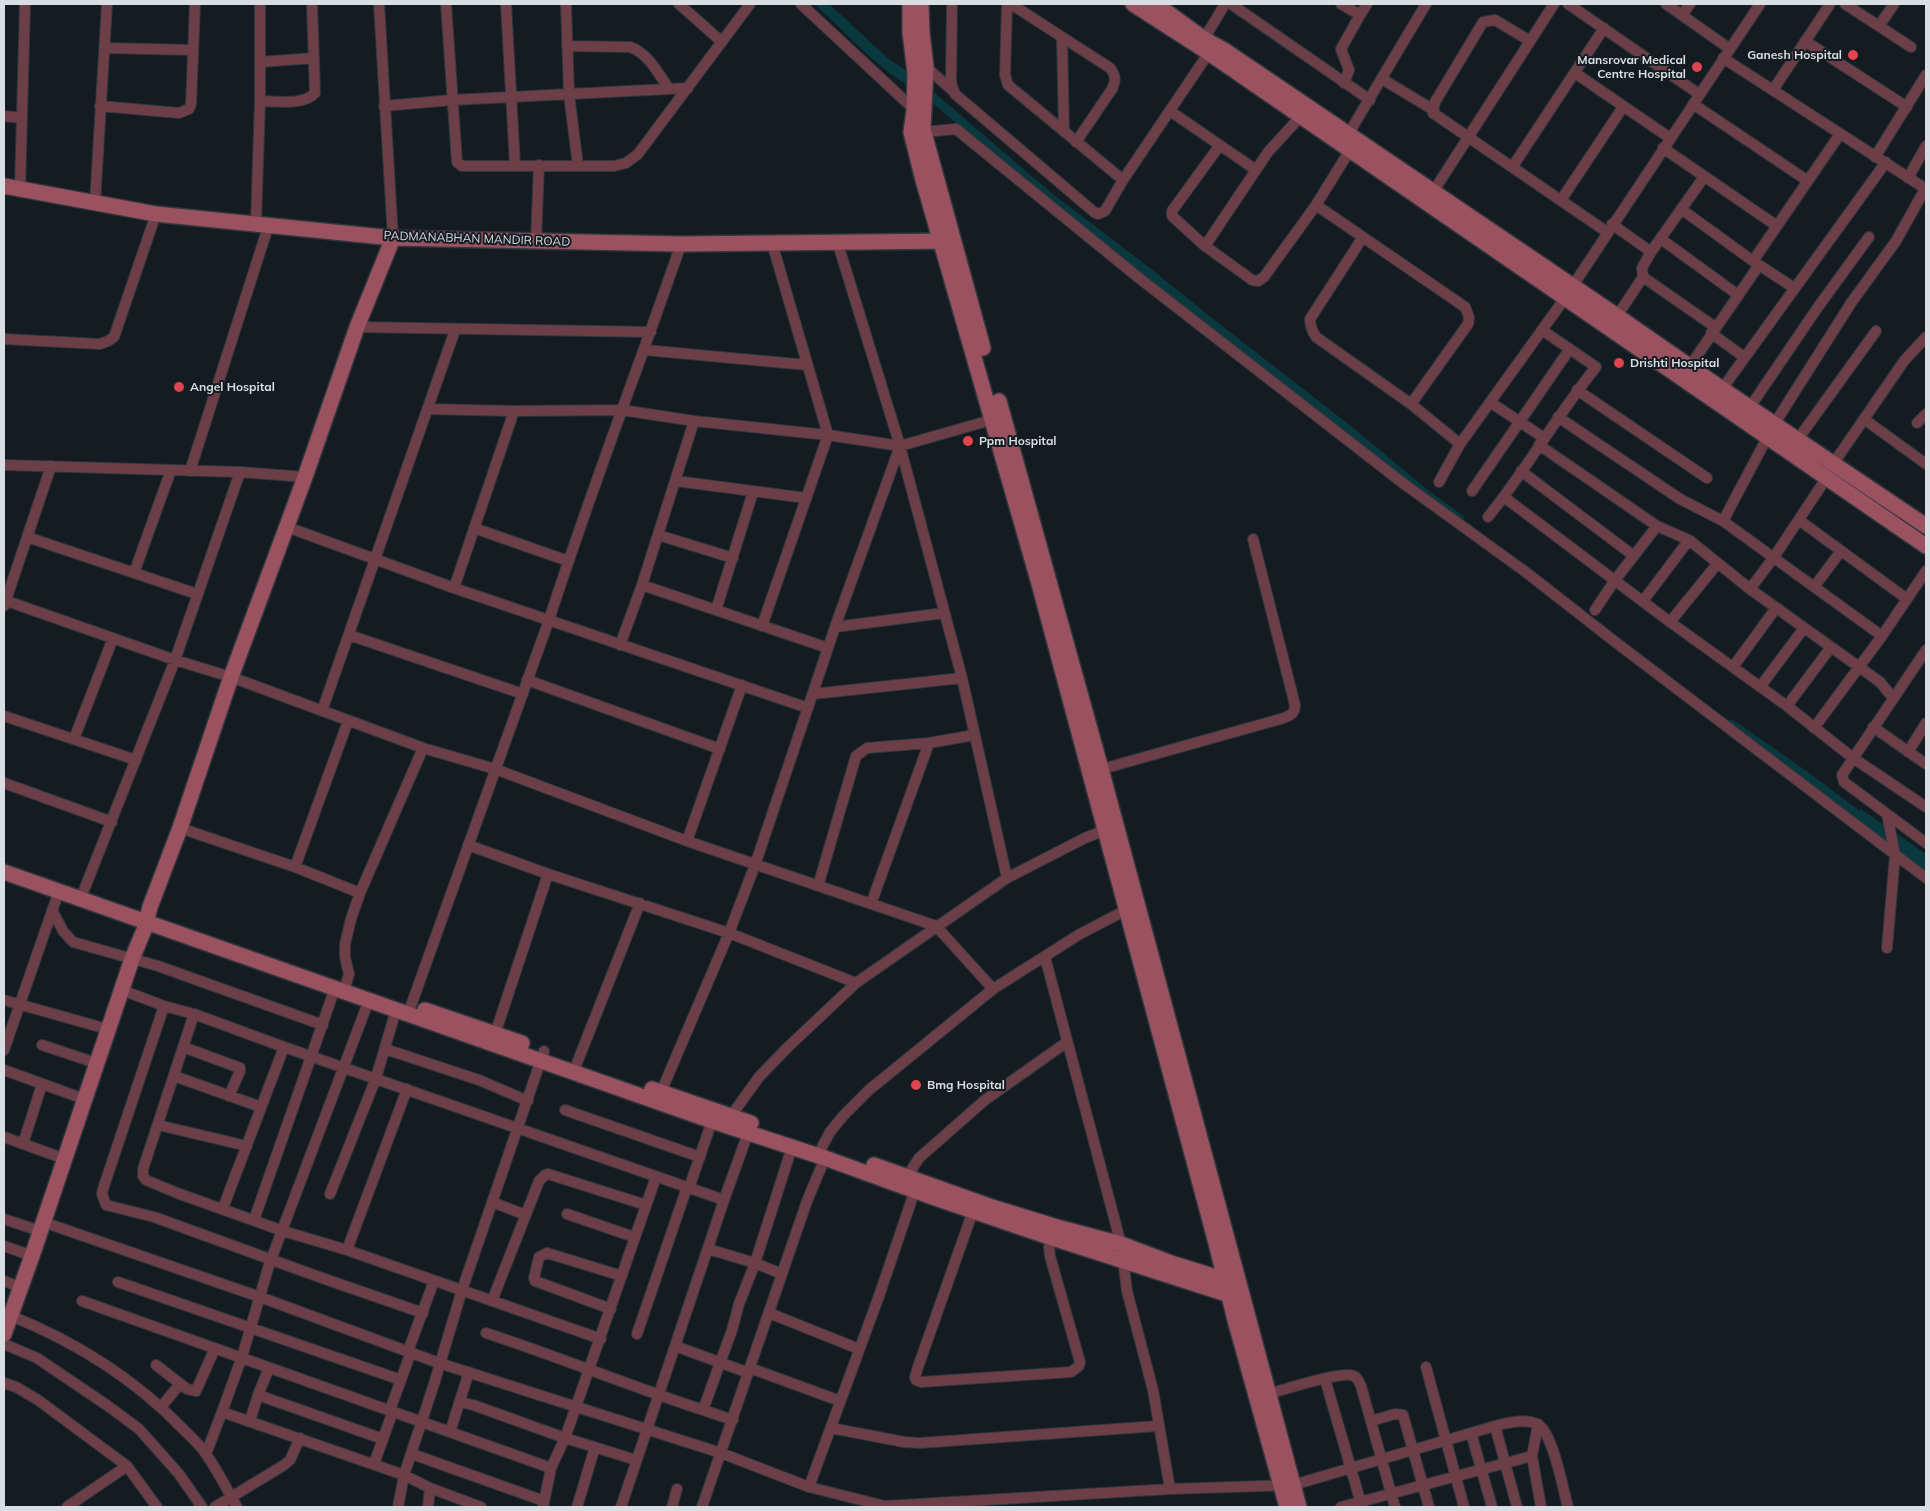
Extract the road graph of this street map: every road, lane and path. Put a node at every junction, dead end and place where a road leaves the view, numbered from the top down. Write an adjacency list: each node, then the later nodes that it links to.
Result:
1 (25, 4): 75 (street)
2 (107, 4): 44 (street)
3 (195, 4): 46 (street)
4 (260, 4): 49 (street)
5 (312, 4): 47 (street)
6 (379, 4): 67 (street)
7 (446, 4): 62 (street)
8 (506, 4): 61 (street)
9 (566, 4): 41 (street)
10 (679, 4): 40 (street)
11 (750, 4): 40 (street)
12 (801, 4): 68 (street)
13 (910, 4): 50 (street)
14 (921, 4): 50 (street)
15 (952, 4): 57 (street)
16 (1007, 4): 77 (street)
17 (1011, 4): 37 (street)
18 (1133, 4): 42 (street)
19 (1156, 4): 42 (street)
20 (1225, 4): 42 (street)
21 (1230, 4): 54 (street)
22 (1341, 4): 33 (street)
23 (1368, 4): 33 (street)
24 (1426, 4): 53 (street)
25 (1554, 4): 38 (street)
26 (1568, 4): 36 (street)
27 (1666, 4): 34 (street)
28 (1690, 4): 34 (street)
29 (1760, 4): 45 (street)
30 (1830, 4): 39 (street)
31 (1845, 4): 35 (street)
32 (1894, 4): 35 (street)
33 (1360, 15): 54 (street)
34 (1682, 15): 45 (street)
35 (1879, 26): 43 (street)
36 (1604, 28): 51 (street); 60 (street)
37 (1062, 37): 77 (street); 81 (street)
38 (1530, 41): 71 (street); 79 (street)
39 (1805, 41): 58 (street); 70 (street)
40 (722, 42): 55 (street)
41 (567, 46): 56 (street); 59 (street)
42 (1209, 46): 72 (street); 74 (street); 82 (street)
43 (1911, 47)
44 (105, 48): 46 (street); 66 (street)
45 (1730, 49): 48 (street)
46 (193, 50): 66 (street)
47 (314, 58): 49 (street); 64 (street)
48 (1723, 58): 58 (street); 60 (street)
49 (260, 62): 64 (street)
50 (920, 70): 57 (street); 68 (street)
51 (1575, 73): 69 (street); 91 (street)
52 (1926, 76): 70 (street)
53 (1382, 79): 63 (street); 71 (street)
54 (1344, 83): 63 (street)
55 (688, 88): 56 (street); 90 (street)
56 (669, 89): 59 (street)
57 (952, 90): 95 (street)
58 (1773, 90): 78 (street)
59 (569, 94): 61 (street); 90 (street)
60 (1699, 94): 65 (street)
61 (510, 98): 62 (street); 88 (street)
62 (452, 100): 67 (street); 88 (street)
63 (1370, 100): 82 (street)
64 (260, 101): 106 (street)
65 (1693, 104): 80 (street); 96 (street)
66 (100, 106): 102 (street)
67 (384, 106): 111 (street)
68 (919, 106): 76 (street); 114 (street)
69 (1623, 106): 80 (street); 101 (street)
70 (1907, 107): 86 (street)
71 (1432, 109): 79 (street)
72 (1170, 111): 83 (street); 95 (street)
73 (4, 116): 75 (street)
74 (1301, 116): 82 (street); 92 (street)
75 (22, 118): 98 (street)
76 (924, 132): 114 (street); 261 (street)
77 (1064, 132): 81 (street)
78 (1840, 134): 86 (street); 96 (street)
79 (1468, 136): 91 (street); 100 (street)
80 (1670, 138): 85 (street)
81 (1076, 142): 95 (street)
82 (1347, 143): 100 (street); 103 (street); 123 (street)
83 (1220, 145): 92 (street); 118 (street)
84 (1926, 146): 94 (street)
85 (1663, 148): 93 (street); 108 (street)
86 (1875, 157): 87 (street)
87 (1886, 162): 94 (street); 122 (street)
88 (516, 165): 89 (street)
89 (539, 165): 90 (street); 113 (street)
90 (578, 166)
91 (1513, 166): 101 (street)
92 (1256, 170): 118 (street)
93 (1704, 176): 104 (street); 107 (street)
94 (1908, 178): 99 (street)
95 (1123, 180)
96 (1808, 181): 107 (street)
97 (4, 186): 98 (street, PADMANABHAN MANDIR ROAD)
98 (20, 189): 102 (street, PADMANABHAN MANDIR ROAD)
99 (1926, 189): 154 (street)
100 (1433, 192): 123 (street)
101 (1561, 200): 108 (street)
102 (95, 203): 105 (street, PADMANABHAN MANDIR ROAD)
103 (1316, 205): 109 (street); 118 (street)
104 (1681, 209): 112 (street); 120 (street)
105 (156, 214): 106 (street, PADMANABHAN MANDIR ROAD); 133 (street)
106 (262, 224): 111 (street, PADMANABHAN MANDIR ROAD); 165 (street)
107 (1777, 226): 120 (street)
108 (1609, 228): 119 (street); 123 (street)
109 (1363, 237): 142 (street); 142 (street)
110 (1869, 237): 143 (street)
111 (393, 238): 113 (street, PADMANABHAN MANDIR ROAD); 126 (street)
112 (1660, 240): 119 (street); 124 (street)
113 (536, 241): 116 (street, PADMANABHAN MANDIR ROAD)
114 (947, 242): 117 (street, PADMANABHAN MANDIR ROAD); 149 (street)
115 (772, 243): 116 (street, PADMANABHAN MANDIR ROAD); 117 (street, PADMANABHAN MANDIR ROAD); 137 (street)
116 (681, 244): 130 (street)
117 (838, 244): 159 (street)
118 (1205, 246)
119 (1651, 252): 121 (street)
120 (1756, 263): 122 (street); 124 (street)
121 (1643, 277): 125 (street); 129 (street)
122 (1794, 288): 136 (street)
123 (1568, 291): 125 (street); 128 (street); 154 (street)
124 (1738, 295): 129 (street)
125 (1617, 316): 138 (street)
126 (357, 328): 127 (street); 168 (street)
127 (455, 330): 130 (street); 144 (street)
128 (1542, 330): 135 (street); 141 (street)
129 (1713, 330): 136 (street); 138 (street)
130 (651, 332): 134 (street)
131 (1876, 332): 156 (street)
132 (1926, 337): 150 (street)
133 (4, 339)
134 (645, 350): 137 (street); 145 (street)
135 (1569, 350): 140 (street); 152 (street)
136 (1744, 357): 139 (street)
137 (807, 365): 155 (street)
138 (1690, 366): 139 (street)
139 (1722, 389): 143 (street)
140 (1577, 390): 148 (street); 169 (street)
141 (1490, 402): 152 (street); 158 (street)
142 (1411, 404): 158 (street)
143 (1750, 407): 154 (street)
144 (428, 409): 146 (street); 192 (street)
145 (622, 410): 146 (street); 151 (street); 193 (street)
146 (514, 411): 182 (street)
147 (1926, 414): 153 (street)
148 (1558, 417): 157 (street); 178 (street)
149 (998, 418): 159 (street); 251 (street)
150 (1864, 419): 160 (street); 164 (street)
151 (694, 421): 155 (street); 170 (street)
152 (1520, 422): 157 (street); 172 (street)
153 (1918, 423)
154 (1771, 430): 156 (street); 164 (street); 178 (street)
155 (828, 435): 159 (street); 175 (street)
156 (1798, 439): 164 (street)
157 (1541, 442): 166 (street); 179 (street)
158 (1460, 444): 171 (street)
159 (900, 446): 209 (street); 213 (street)
160 (1926, 464)
161 (4, 465): 162 (street)
162 (51, 466): 163 (street); 184 (street)
163 (171, 470): 165 (street); 196 (street)
164 (1830, 470): 177 (street); 180 (street); 187 (street)
165 (190, 471): 167 (street)
166 (1522, 471): 174 (street); 189 (street)
167 (240, 472): 168 (street); 202 (street)
168 (304, 477): 181 (street)
169 (1707, 478)
170 (676, 481): 173 (street); 183 (street)
171 (1439, 482)
172 (1472, 491)
173 (753, 492): 175 (street); 191 (street)
174 (1504, 497): 176 (street); 197 (street)
175 (806, 498): 212 (street)
176 (1488, 517)
177 (1799, 520): 188 (street); 190 (street)
178 (1723, 521): 190 (street)
179 (1657, 526): 186 (street); 189 (street)
180 (1926, 526)
181 (287, 527): 192 (street); 225 (street)
182 (474, 528): 193 (street); 200 (street)
183 (658, 535): 191 (street); 198 (street)
184 (27, 537): 196 (street); 205 (street)
185 (1253, 539): 251 (street)
186 (1689, 540): 194 (street); 204 (street)
187 (1926, 546)
188 (1841, 551): 199 (street); 203 (street)
189 (1634, 556): 197 (street)
190 (1774, 557): 199 (street); 201 (street)
191 (733, 558): 207 (street)
192 (376, 560): 200 (street); 215 (street)
193 (568, 561): 210 (street)
194 (1718, 563): 201 (street); 211 (street)
195 (1926, 571): 203 (street)
196 (134, 573): 202 (street)
197 (1615, 580): 204 (street); 208 (street)
198 (642, 585): 207 (street); 218 (street)
199 (1814, 587): 216 (street)
200 (454, 588): 210 (street)
201 (1750, 588): 206 (street)
202 (198, 594): 222 (street)
203 (1907, 599): 216 (street)
204 (1643, 601): 211 (street)
205 (4, 602): 217 (street)
206 (1776, 608): 214 (street); 223 (street)
207 (716, 610): 212 (street)
208 (1595, 610)
209 (944, 613): 213 (street); 226 (street)
210 (549, 620): 218 (street); 227 (street)
211 (1670, 622): 223 (street)
212 (762, 626): 220 (street)
213 (835, 627): 220 (street)
214 (1804, 628): 219 (street); 229 (street)
215 (349, 635): 230 (street); 235 (street)
216 (1882, 636): 224 (street)
217 (113, 638): 222 (street); 242 (street)
218 (620, 645): 228 (street)
219 (1831, 647): 224 (street); 233 (street)
220 (828, 648): 231 (street)
221 (1925, 655): 232 (street)
222 (175, 660): 225 (street); 248 (street)
223 (1733, 666): 229 (street)
224 (1859, 667): 232 (street); 239 (street)
225 (231, 677): 235 (street); 256 (street)
226 (962, 678): 231 (street); 241 (street)
227 (527, 680): 230 (street); 245 (street)
228 (742, 685): 234 (street); 245 (street)
229 (1760, 687): 233 (street)
230 (523, 694): 250 (street)
231 (813, 694): 234 (street)
232 (1893, 698): 240 (street)
233 (1787, 706): 239 (street)
234 (808, 708): 263 (street)
235 (322, 712): 237 (street)
236 (4, 716): 242 (street)
237 (348, 721): 244 (street); 264 (street)
238 (1926, 723): 246 (street)
239 (1814, 728): 247 (street)
240 (1873, 728): 246 (street); 247 (street)
241 (974, 735): 243 (street); 267 (street)
242 (74, 739): 248 (street)
243 (929, 743): 269 (street); 274 (street)
244 (422, 748): 250 (street); 272 (street)
245 (720, 749): 258 (street)
246 (1908, 752): 249 (street)
247 (1852, 758): 253 (street); 254 (street)
248 (136, 760): 255 (street)
249 (1926, 764)
250 (495, 769): 258 (street); 260 (street)
251 (1095, 771): 257 (street)
252 (4, 783): 255 (street)
253 (1926, 807)
254 (1888, 814): 259 (street); 261 (street)
255 (112, 822): 270 (street)
256 (180, 828): 264 (street); 277 (street)
257 (1111, 828): 267 (street); 275 (street)
258 (687, 841): 263 (street)
259 (1926, 842)
260 (468, 845): 266 (street); 291 (street)
261 (1894, 850): 268 (street); 280 (street)
262 (4, 862): 270 (street)
263 (755, 865): 269 (street); 279 (street)
264 (295, 867): 272 (street)
265 (4, 872): 271 (street)
266 (548, 874): 273 (street); 296 (street)
267 (1007, 878): 278 (street)
268 (1926, 878)
269 (818, 886): 274 (street)
270 (84, 890): 277 (street)
271 (59, 891): 276 (street); 277 (street)
272 (360, 893): 284 (street)
273 (640, 903): 279 (street); 306 (street)
274 (871, 904): 278 (street)
275 (1132, 907): 281 (street); 361 (street)
276 (52, 910): 282 (street); 289 (street)
277 (148, 918): 282 (street); 284 (street)
278 (936, 926): 283 (street); 285 (street)
279 (729, 933): 283 (street); 313 (street)
280 (1887, 948)
281 (1045, 957): 285 (street); 297 (street)
282 (132, 959): 286 (street); 293 (street)
283 (856, 983): 321 (street)
284 (342, 987): 288 (street); 291 (street); 293 (street)
285 (992, 989): 327 (street)
286 (122, 990): 290 (street); 294 (street)
287 (4, 1000): 289 (street)
288 (369, 1000): 291 (street); 307 (street)
289 (19, 1005): 294 (street); 295 (street)
290 (164, 1006): 292 (street); 352 (street)
291 (405, 1010): 296 (street); 301 (street); 304 (street)
292 (194, 1014): 299 (street); 300 (street)
293 (322, 1025): 303 (street)
294 (107, 1029): 305 (street)
295 (7, 1032): 302 (street)
296 (495, 1034): 304 (street)
297 (1067, 1042): 331 (street); 347 (street)
298 (42, 1045): 305 (street)
299 (284, 1046): 303 (street); 317 (street)
300 (183, 1047): 309 (street); 314 (street)
301 (385, 1049): 310 (street); 316 (street)
302 (4, 1050)
303 (312, 1056): 307 (street); 342 (street)
304 (543, 1056): 306 (street); 316 (street); 319 (street)
305 (96, 1063): 315 (street)
306 (577, 1063): 313 (street)
307 (344, 1066): 310 (street); 344 (street)
308 (4, 1070): 311 (street)
309 (174, 1076): 314 (street); 320 (street)
310 (376, 1078): 312 (street); 333 (street)
311 (42, 1084): 315 (street); 324 (street)
312 (408, 1089): 322 (street); 350 (street)
313 (661, 1092): 321 (street)
314 (229, 1096): 317 (street)
315 (84, 1099): 329 (street)
316 (528, 1101): 322 (street)
317 (261, 1107): 325 (street)
318 (565, 1110): 328 (street)
319 (712, 1121): 321 (street); 328 (street)
320 (158, 1125): 325 (street); 337 (street)
321 (740, 1125): 326 (street); 327 (street); 334 (street)
322 (518, 1129): 330 (street); 335 (street)
323 (4, 1137): 324 (street)
324 (23, 1144): 329 (street)
325 (247, 1146): 337 (street)
326 (792, 1147): 327 (street); 354 (street)
327 (824, 1153): 331 (street); 355 (street)
328 (700, 1157): 332 (street)
329 (65, 1159): 343 (street)
330 (656, 1177): 332 (street); 336 (street)
331 (913, 1183): 338 (street); 345 (street); 377 (street)
332 (688, 1188): 334 (street); 372 (street)
333 (330, 1194)
334 (724, 1200): 349 (street)
335 (492, 1202): 339 (street); 362 (street)
336 (646, 1205): 339 (street); 346 (street)
337 (223, 1208): 342 (street)
338 (973, 1211): 345 (street); 345 (street)
339 (526, 1214): 365 (street)
340 (567, 1214): 346 (street)
341 (4, 1218): 343 (street)
342 (254, 1220): 344 (street)
343 (41, 1226): 351 (street); 363 (street)
344 (283, 1231): 350 (street); 352 (street)
345 (1055, 1233): 347 (street); 353 (street)
346 (634, 1237): 356 (street)
347 (1121, 1244): 353 (street); 361 (street)
348 (4, 1246): 351 (street)
349 (708, 1249): 354 (street); 375 (street)
350 (347, 1250): 358 (street)
351 (32, 1256): 360 (street)
352 (272, 1259): 363 (street); 367 (street)
353 (1123, 1261): 361 (street); 407 (street)
354 (755, 1263): 355 (street); 380 (street)
355 (782, 1274): 368 (street)
356 (622, 1276): 366 (street); 366 (street)
357 (4, 1281): 360 (street)
358 (434, 1281): 362 (street); 367 (street)
359 (118, 1282): 370 (street)
360 (20, 1286): 369 (street)
361 (1231, 1286): 392 (street); 433 (street)
362 (462, 1290): 365 (street); 381 (street)
363 (260, 1297): 370 (street); 378 (street)
364 (82, 1301): 376 (street)
365 (492, 1301): 373 (street)
366 (611, 1309): 373 (street)
367 (423, 1313): 378 (street)
368 (769, 1313): 377 (street); 386 (street)
369 (6, 1325): 397 (street)
370 (251, 1327): 379 (street); 389 (street)
371 (486, 1333): 385 (street)
372 (636, 1334)
373 (601, 1339): 385 (street)
374 (4, 1344): 446 (street)
375 (675, 1346): 380 (street); 394 (street)
376 (215, 1348): 379 (street); 391 (street)
377 (859, 1349): 395 (street)
378 (409, 1352): 381 (street); 389 (street)
379 (242, 1358): 384 (street); 401 (street)
380 (720, 1362): 386 (street); 399 (street)
381 (439, 1363): 387 (street); 404 (street)
382 (156, 1365): 391 (street)
383 (1426, 1367): 416 (street)
384 (268, 1368): 393 (street); 400 (street)
385 (588, 1370): 394 (street); 398 (street)
386 (749, 1371): 395 (street); 402 (street)
387 (469, 1372): 396 (street); 398 (street)
388 (1325, 1379): 392 (street); 405 (street); 429 (street)
389 (401, 1380): 400 (street)
390 (4, 1384): 427 (street)
391 (180, 1384): 397 (street)
392 (1268, 1394): 433 (street)
393 (258, 1395): 403 (street); 415 (street)
394 (658, 1395): 399 (street); 409 (street)
395 (840, 1401): 410 (street)
396 (460, 1402): 411 (street); 414 (street)
397 (161, 1407): 420 (street)
398 (576, 1407): 409 (street); 414 (street)
399 (703, 1410): 402 (street)
400 (392, 1411): 404 (street); 415 (street)
401 (222, 1412): 403 (street); 420 (street)
402 (733, 1420): 419 (street)
403 (250, 1421): 413 (street)
404 (421, 1421): 411 (street); 421 (street)
405 (1371, 1421): 418 (street); 424 (street)
406 (1538, 1424): 408 (street); 422 (street); 464 (street)
407 (1158, 1426): 410 (street); 438 (street)
408 (1495, 1426): 412 (street); 426 (street)
409 (647, 1428): 419 (street); 423 (street)
410 (831, 1428): 435 (street)
411 (450, 1432): 428 (street)
412 (1471, 1433): 416 (street); 430 (street)
413 (300, 1438): 425 (street); 440 (street)
414 (565, 1438): 417 (street); 428 (street)
415 (383, 1439): 425 (street)
416 (1446, 1441): 418 (street); 432 (street)
417 (595, 1448): 423 (street); 450 (street)
418 (1413, 1451): 424 (street); 434 (street)
419 (721, 1453): 435 (street); 453 (street)
420 (206, 1454): 440 (street)
421 (412, 1454): 431 (street); 441 (street)
422 (1532, 1456): 426 (street); 463 (street)
423 (636, 1460): 451 (street)
424 (1382, 1460): 429 (street); 439 (street)
425 (374, 1464): 431 (street)
426 (1505, 1464): 430 (street); 462 (street)
427 (127, 1466): 444 (street); 445 (street)
428 (551, 1468): 441 (street)
429 (1351, 1469): 433 (street); 442 (street)
430 (1482, 1470): 432 (street); 461 (street)
431 (404, 1475): 436 (street); 448 (street)
432 (1456, 1477): 434 (street); 460 (street)
433 (1287, 1485): 438 (street); 455 (street); 456 (street)
434 (1424, 1486): 439 (street); 459 (street)
435 (809, 1487): 454 (street)
436 (430, 1488): 443 (street); 449 (street)
437 (677, 1489): 452 (street)
438 (1170, 1489): 454 (street)
439 (1392, 1494): 442 (street); 458 (street)
440 (234, 1503): 447 (street)
441 (543, 1504)
442 (1361, 1505): 457 (street)
443 (474, 1506)
444 (67, 1507)
445 (157, 1507)
446 (202, 1507)
447 (215, 1507)
448 (398, 1507)
449 (428, 1507)
450 (577, 1507)
451 (621, 1507)
452 (672, 1507)
453 (702, 1507)
454 (885, 1507)
455 (1287, 1507)
456 (1299, 1507)
457 (1341, 1507)
458 (1396, 1507)
459 (1429, 1507)
460 (1464, 1507)
461 (1492, 1507)
462 (1517, 1507)
463 (1541, 1507)
464 (1568, 1507)

